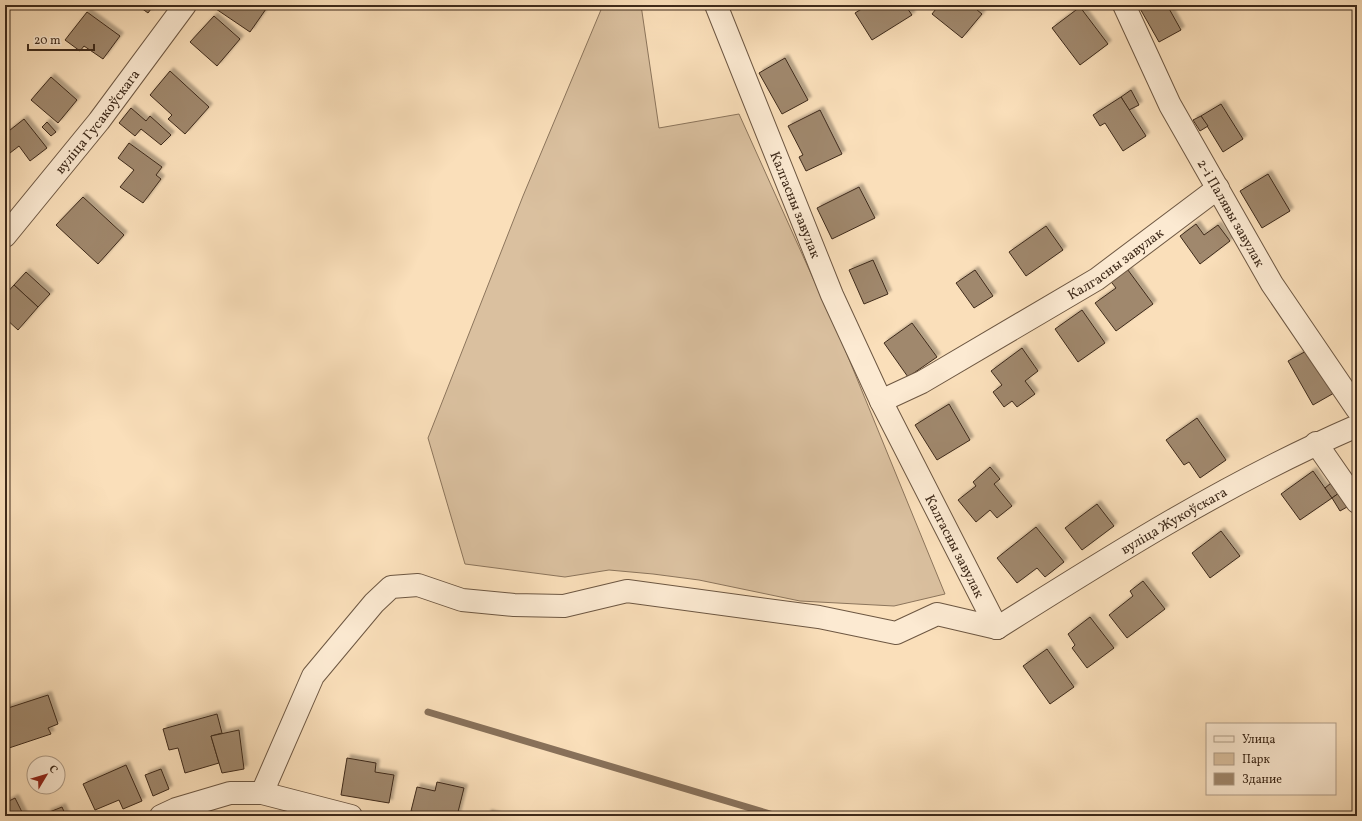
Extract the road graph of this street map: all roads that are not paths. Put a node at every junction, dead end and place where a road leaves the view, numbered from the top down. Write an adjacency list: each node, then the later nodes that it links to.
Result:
1 (185, 5): 5 (street, вуліца Гусакоўскага)
2 (716, 5): 6 (street, Калгасны завулак)
3 (1124, 5): 4 (street, 2-і Палявы завулак)
4 (1218, 188): 6 (street, Калгасны завулак); 7 (street, 2-і Палявы завулак)
5 (5, 236)
6 (881, 401): 11 (street, Калгасны завулак)
7 (1357, 409)
8 (1357, 426): 9 (street, вуліца Жукоўскага)
9 (1316, 444): 10 (street); 11 (street, вуліца Жукоўскага)
10 (1357, 502)
11 (997, 628): 12 (street)
12 (262, 793): 13 (street); 14 (street)
13 (161, 816)
14 (351, 816)

